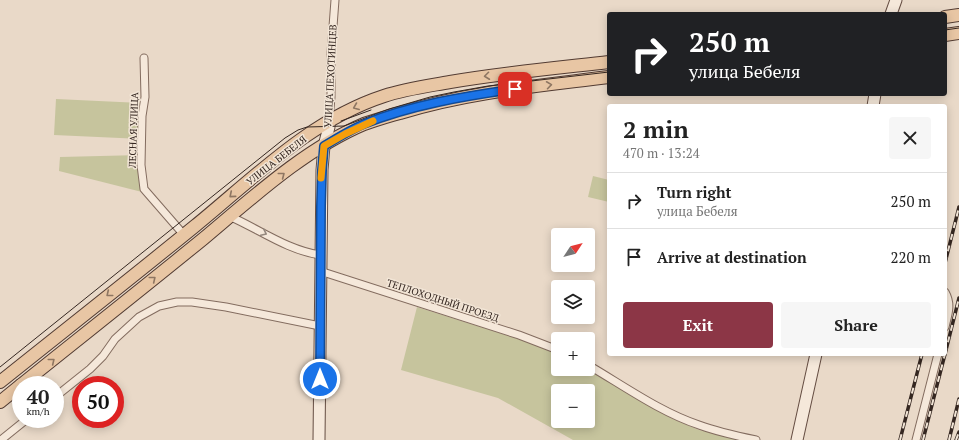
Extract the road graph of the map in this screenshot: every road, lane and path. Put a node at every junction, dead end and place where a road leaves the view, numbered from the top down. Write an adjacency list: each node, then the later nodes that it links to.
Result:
1 (335, 0): 11 (street, УЛИЦА ПЕХОТИНЦЕВ)
2 (896, 0): 3 (main road)
3 (892, 12)
4 (959, 16): 5 (main road)
5 (947, 17)
6 (959, 33): 7 (main road)
7 (947, 35)
8 (144, 58): 14 (street, ЛЕСНАЯ УЛИЦА)
9 (607, 62): 11 (main road, УЛИЦА БЕБЕЛЯ, one-way to 11)
10 (607, 77): 12 (main road, УЛИЦА БЕБЕЛЯ, one-way to 10)
11 (329, 120): 12 (main road, УЛИЦА ПЕХОТИНЦЕВ); 14 (main road, УЛИЦА БЕБЕЛЯ, one-way to 14)
12 (324, 146): 13 (main road, УЛИЦА БЕБЕЛЯ, one-way to 12); 15 (main road, УЛИЦА ПЕХОТИНЦЕВ)
13 (229, 216): 15 (street, one-way to 15); 24 (main road, УЛИЦА БЕБЕЛЯ, one-way to 13)
14 (184, 235): 25 (main road, УЛИЦА БЕБЕЛЯ, one-way to 25)
15 (320, 255): 16 (main road, УЛИЦА ПЕХОТИНЦЕВ)
16 (320, 272): 19 (main road, УЛИЦА ПЕХОТИНЦЕВ); 20 (street, ТЕПЛОХОДНЫЙ ПРОЕЗД)
17 (947, 296): 18 (street)
18 (947, 318)
19 (320, 326): 26 (street); 31 (main road, УЛИЦА ПЕХОТИНЦЕВ)
20 (551, 347)
21 (816, 356): 33 (main road)
22 (937, 356): 34 (street)
23 (595, 369): 32 (street)
24 (32, 376)
25 (0, 382)
26 (64, 390)
27 (12, 392): 28 (main road, УЛИЦА БЕБЕЛЯ)
28 (0, 402)
29 (16, 428): 30 (street)
30 (1, 440)
31 (319, 440)
32 (756, 440)
33 (797, 440)
34 (916, 440)

